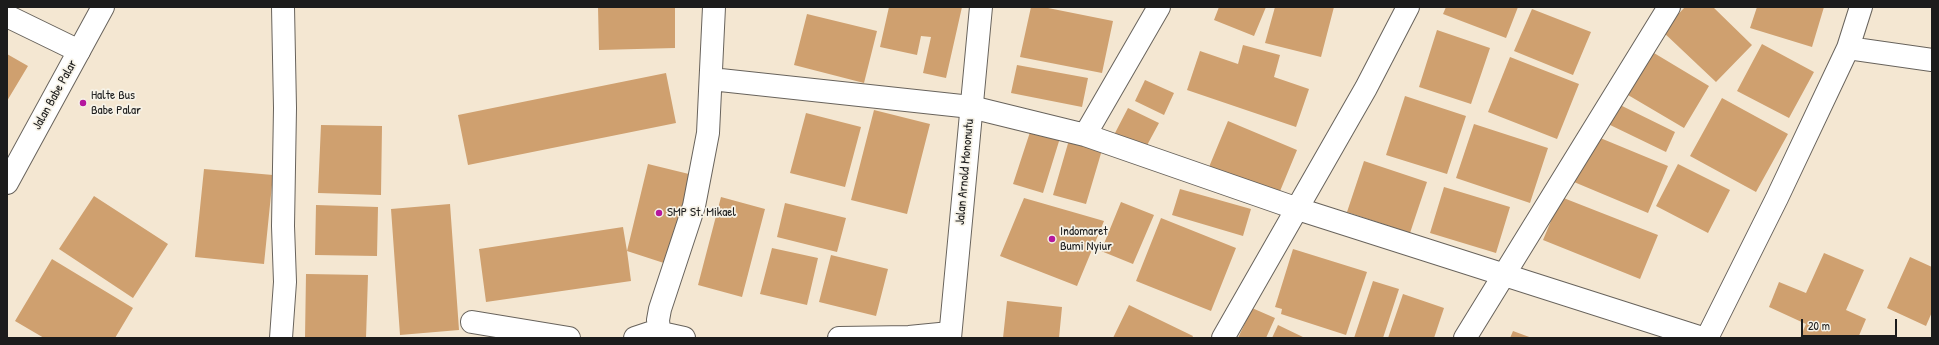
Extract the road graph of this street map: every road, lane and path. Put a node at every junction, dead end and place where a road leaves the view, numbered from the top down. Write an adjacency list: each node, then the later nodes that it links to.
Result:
1 (103, 7): 11 (street, Jalan Babe Palar)
2 (283, 7): 22 (street)
3 (714, 7): 13 (street)
4 (981, 7): 14 (street, Jalan Arnold Mononutu)
5 (1159, 7): 15 (street)
6 (1408, 7): 17 (street)
7 (1669, 7): 18 (street)
8 (1861, 7): 10 (street)
9 (7, 16): 11 (street)
10 (1848, 48): 12 (street); 30 (street)
11 (79, 51): 16 (street, Jalan Babe Palar)
12 (1932, 60)
13 (711, 79): 14 (street); 20 (street)
14 (971, 107): 15 (street); 21 (street, Jalan Arnold Mononutu)
15 (1085, 135): 17 (street)
16 (7, 182)
17 (1298, 209): 18 (street); 27 (street)
18 (1503, 274): 28 (street); 29 (street)
19 (472, 322): 23 (street)
20 (659, 330): 24 (street); 25 (street)
21 (950, 336): 26 (street)
22 (281, 338)
23 (569, 338)
24 (635, 338)
25 (684, 338)
26 (839, 338)
27 (1223, 338)
28 (1465, 338)
29 (1702, 338)
30 (1707, 338)

